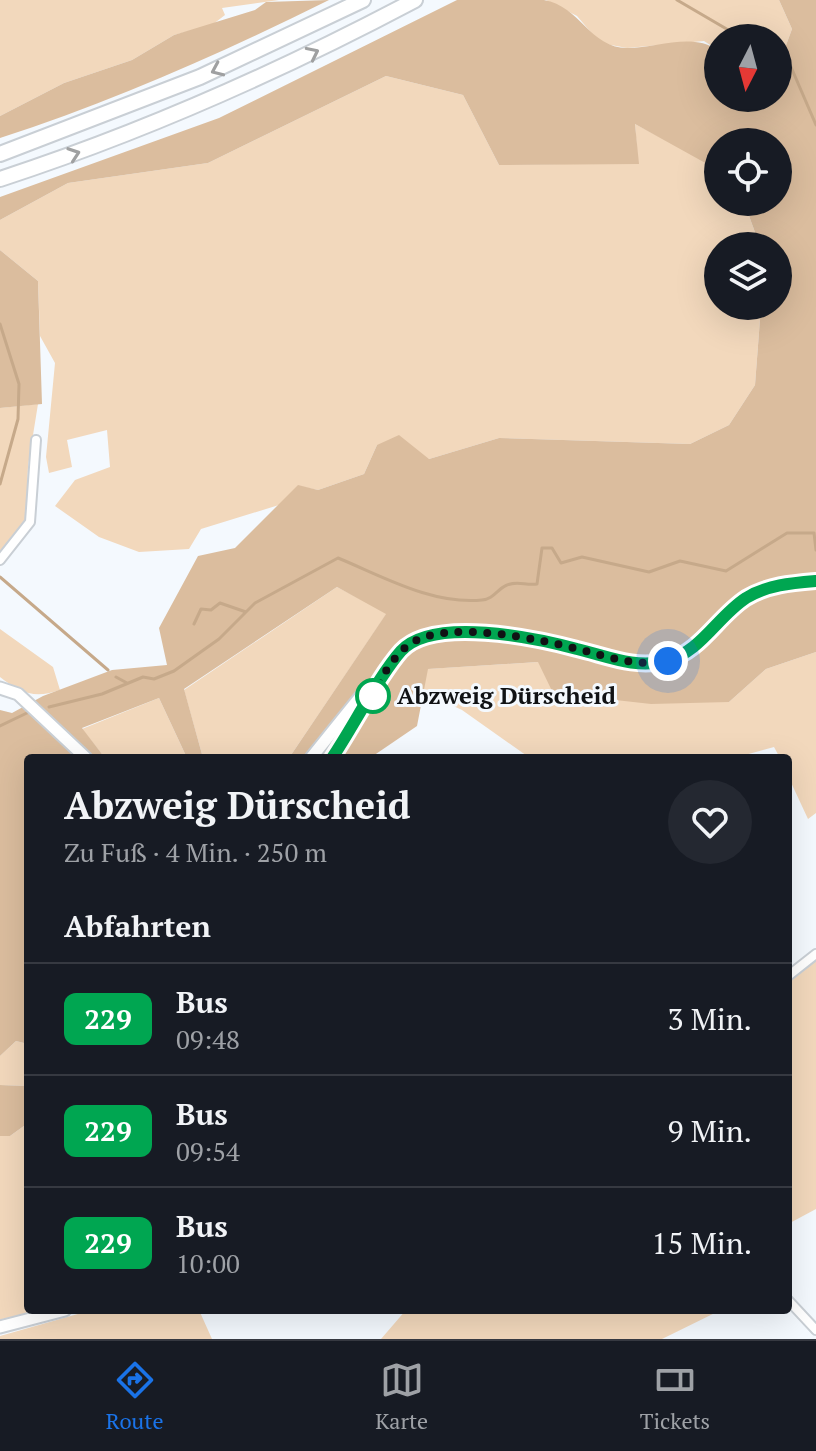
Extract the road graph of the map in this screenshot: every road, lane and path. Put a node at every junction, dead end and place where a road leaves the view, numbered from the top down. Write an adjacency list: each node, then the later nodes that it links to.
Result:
1 (363, 0): 3 (highway, one-way to 3)
2 (415, 0): 4 (highway, one-way to 2)
3 (0, 154)
4 (0, 179)
5 (36, 440): 6 (street)
6 (0, 560)
7 (816, 581): 9 (main road)
8 (0, 688): 10 (main road)
9 (372, 697): 11 (main road); 12 (main road)
10 (82, 754)
11 (314, 754)
12 (334, 754)
13 (816, 954): 14 (street)
14 (792, 973)
15 (792, 1304): 18 (street)
16 (50, 1314): 17 (main road)
17 (0, 1327)
18 (816, 1330)

